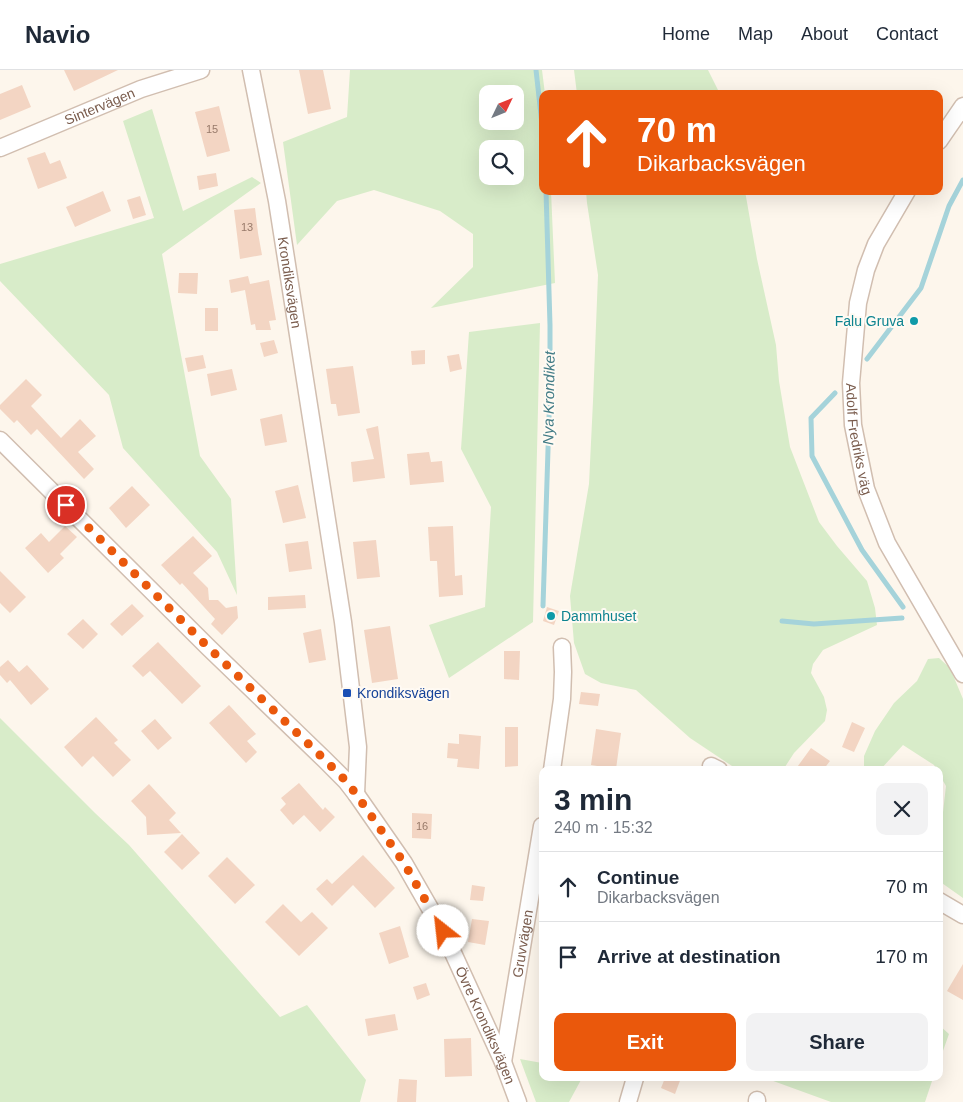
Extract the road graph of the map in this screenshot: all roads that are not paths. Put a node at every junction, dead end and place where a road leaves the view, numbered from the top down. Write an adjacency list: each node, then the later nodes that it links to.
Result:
1 (201, 70): 5 (street, Sintervägen)
2 (251, 70): 11 (street, Krondiksvägen)
3 (963, 106): 4 (street)
4 (943, 135)
5 (0, 148)
6 (905, 195): 9 (street, Adolf Fredriks väg)
7 (0, 440): 11 (street, Övre Krondiksvägen)
8 (562, 648): 10 (street)
9 (963, 674)
10 (553, 766)
11 (356, 794): 15 (street, Övre Krondiksvägen)
12 (539, 845): 15 (street, Gruvvägen)
13 (943, 903): 14 (street)
14 (963, 915)
15 (504, 1062): 17 (street, Övre Krondiksvägen)
16 (634, 1081): 18 (street)
17 (518, 1102)
18 (628, 1102)

